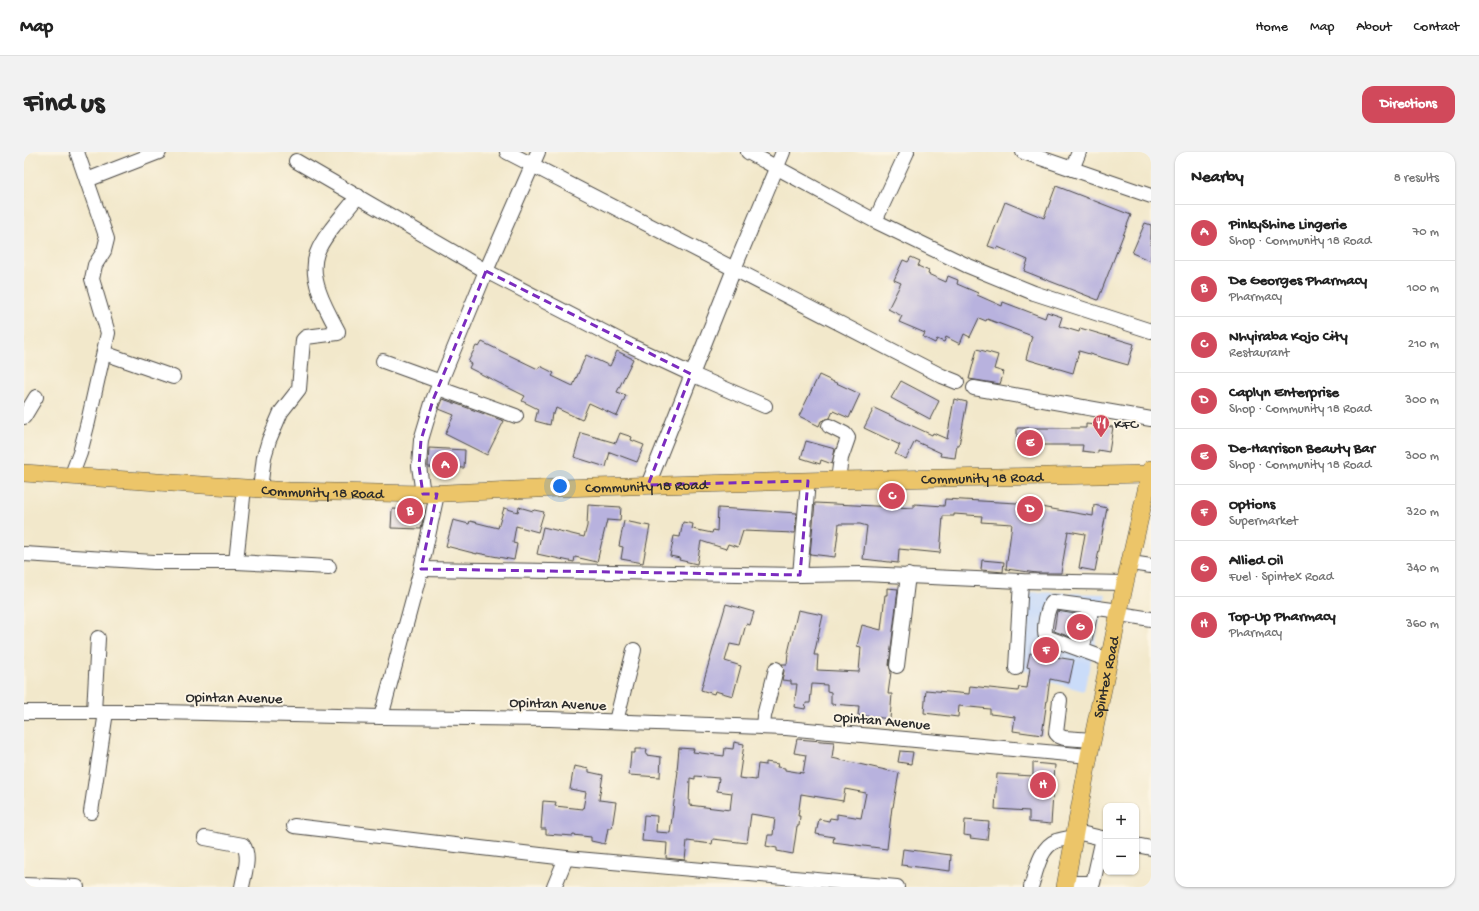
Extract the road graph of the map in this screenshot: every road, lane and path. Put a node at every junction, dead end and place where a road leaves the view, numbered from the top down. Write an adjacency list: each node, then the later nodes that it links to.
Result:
1 (77, 152): 14 (street)
2 (159, 152): 14 (street)
3 (507, 152): 11 (street)
4 (538, 152): 11 (street)
5 (748, 152): 12 (street)
6 (783, 152): 12 (street)
7 (908, 152): 17 (street)
8 (1023, 152): 13 (street)
9 (1079, 152): 13 (street)
10 (296, 161): 15 (street)
11 (532, 166): 18 (street); 19 (street)
12 (776, 168): 17 (street); 18 (street)
13 (1072, 169): 16 (street)
14 (87, 180): 21 (street)
15 (358, 196): 19 (street); 40 (street)
16 (1151, 196)
17 (875, 221): 20 (street)
18 (734, 270): 23 (street); 25 (street)
19 (486, 271): 23 (street); 26 (street)
20 (1151, 331)
21 (104, 353): 24 (street); 36 (street)
22 (383, 360): 26 (street)
23 (691, 374): 29 (street); 39 (street)
24 (173, 377)
25 (957, 382)
26 (439, 385): 30 (street); 41 (street)
27 (974, 388): 32 (street)
28 (36, 397): 31 (street)
29 (765, 406)
30 (516, 416)
31 (24, 417)
32 (1151, 420)
33 (829, 426): 38 (street)
34 (1150, 471): 38 (main road, Community 18 Road); 44 (main road, Spintex Road)
35 (24, 474): 36 (main road, Community 18 Road)
36 (71, 477): 40 (main road, Community 18 Road)
37 (808, 480): 38 (main road, Community 18 Road); 39 (main road, Community 18 Road); 48 (street)
38 (838, 480)
39 (648, 486): 41 (main road, Community 18 Road)
40 (252, 488): 41 (main road, Community 18 Road); 43 (street)
41 (430, 494): 47 (street)
42 (24, 554): 43 (street)
43 (236, 562): 46 (street)
44 (1131, 563): 45 (street); 51 (main road, Spintex Road)
45 (1151, 566)
46 (329, 567)
47 (421, 569): 48 (street); 65 (street)
48 (800, 575): 49 (street)
49 (908, 575): 50 (street); 59 (street)
50 (1021, 581): 51 (street); 60 (street)
51 (1125, 583): 53 (main road, Spintex Road)
52 (1092, 607): 53 (street); 57 (street); 57 (street)
53 (1120, 612): 54 (street); 58 (main road, Spintex Road)
54 (1151, 618)
55 (98, 638): 64 (street)
56 (634, 650): 66 (street)
57 (1082, 650): 58 (street)
58 (1110, 660): 68 (main road, Spintex Road)
59 (896, 666)
60 (1016, 668)
61 (776, 669): 67 (street)
62 (1060, 700): 68 (street)
63 (24, 712): 64 (street, Opintan Avenue)
64 (100, 712): 65 (street, Opintan Avenue); 70 (street)
65 (381, 717): 66 (street, Opintan Avenue)
66 (616, 721): 67 (street, Opintan Avenue)
67 (763, 727): 69 (street, Opintan Avenue)
68 (1093, 740): 69 (main road, Spintex Road)
69 (1090, 756): 72 (main road, Spintex Road)
70 (91, 812)
71 (294, 826): 78 (street)
72 (1076, 835): 74 (street); 80 (main road, Spintex Road); 85 (street)
73 (206, 838): 82 (street)
74 (1103, 838)
75 (1104, 839): 80 (street)
76 (1139, 846): 77 (street)
77 (1151, 848)
78 (566, 858): 83 (street); 84 (street)
79 (24, 885): 81 (street)
80 (1065, 885)
81 (77, 887)
82 (242, 887)
83 (554, 887)
84 (897, 887)
85 (1031, 887)

